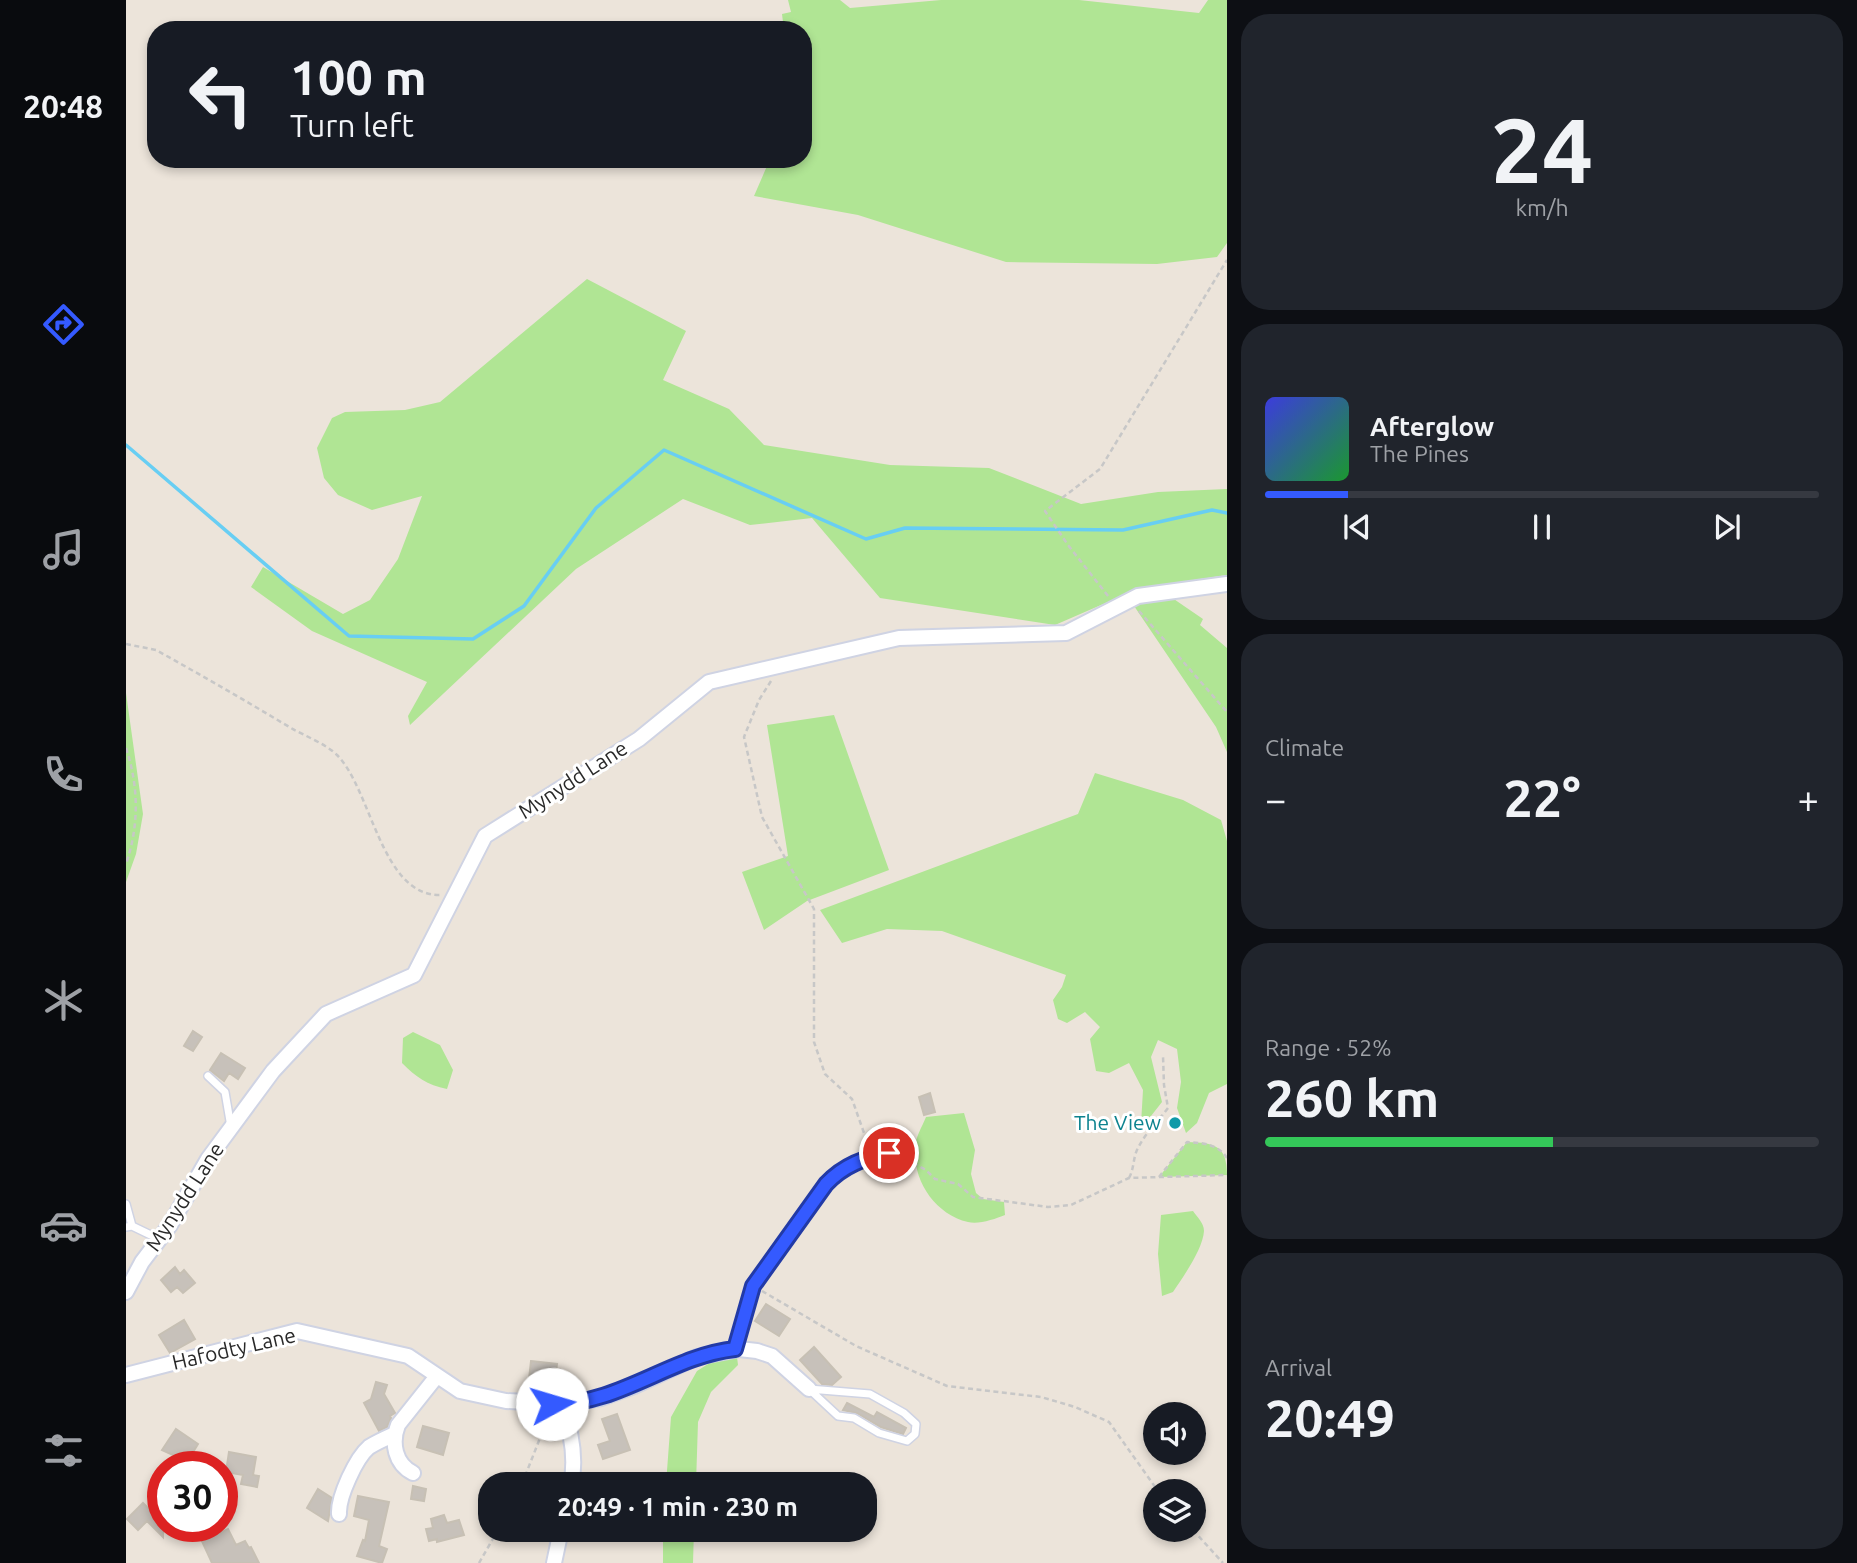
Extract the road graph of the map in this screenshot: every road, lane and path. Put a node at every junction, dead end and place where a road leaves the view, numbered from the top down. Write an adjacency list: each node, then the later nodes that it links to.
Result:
1 (1227, 260): 3 (path)
2 (1227, 584): 3 (street, Mynydd Lane)
3 (1124, 604): 5 (street, Mynydd Lane); 6 (path)
4 (126, 644): 9 (path)
5 (781, 665): 9 (street, Mynydd Lane); 14 (path)
6 (1227, 712)
7 (126, 748): 8 (path)
8 (126, 864)
9 (455, 894): 12 (street, Mynydd Lane)
10 (1163, 1056): 18 (path)
11 (208, 1076): 12 (lane)
12 (232, 1128): 21 (street, Mynydd Lane)
13 (908, 1154): 14 (lane); 18 (path)
14 (872, 1156): 22 (lane)
15 (1227, 1158): 17 (path)
16 (1227, 1175): 17 (path)
17 (1159, 1177): 18 (path)
18 (1129, 1178)
19 (126, 1204): 20 (lane)
20 (129, 1227): 21 (lane)
21 (160, 1239): 23 (street, Mynydd Lane)
22 (753, 1286): 24 (lane); 33 (path)
23 (126, 1292)
24 (735, 1349): 27 (street, Hafodty Lane); 28 (street, Hafodty Lane)
25 (126, 1375): 26 (street, Hafodty Lane)
26 (437, 1376): 28 (street, Hafodty Lane); 29 (street)
27 (809, 1389): 27 (lane)
28 (557, 1404): 30 (path); 31 (street)
29 (395, 1434): 32 (street); 34 (street)
30 (527, 1472)
31 (574, 1472)
32 (413, 1473)
33 (1149, 1479)
34 (339, 1514)
35 (491, 1542): 38 (path)
36 (558, 1542): 39 (street)
37 (1204, 1542): 40 (path)
38 (479, 1563)
39 (554, 1563)
40 (1223, 1563)

